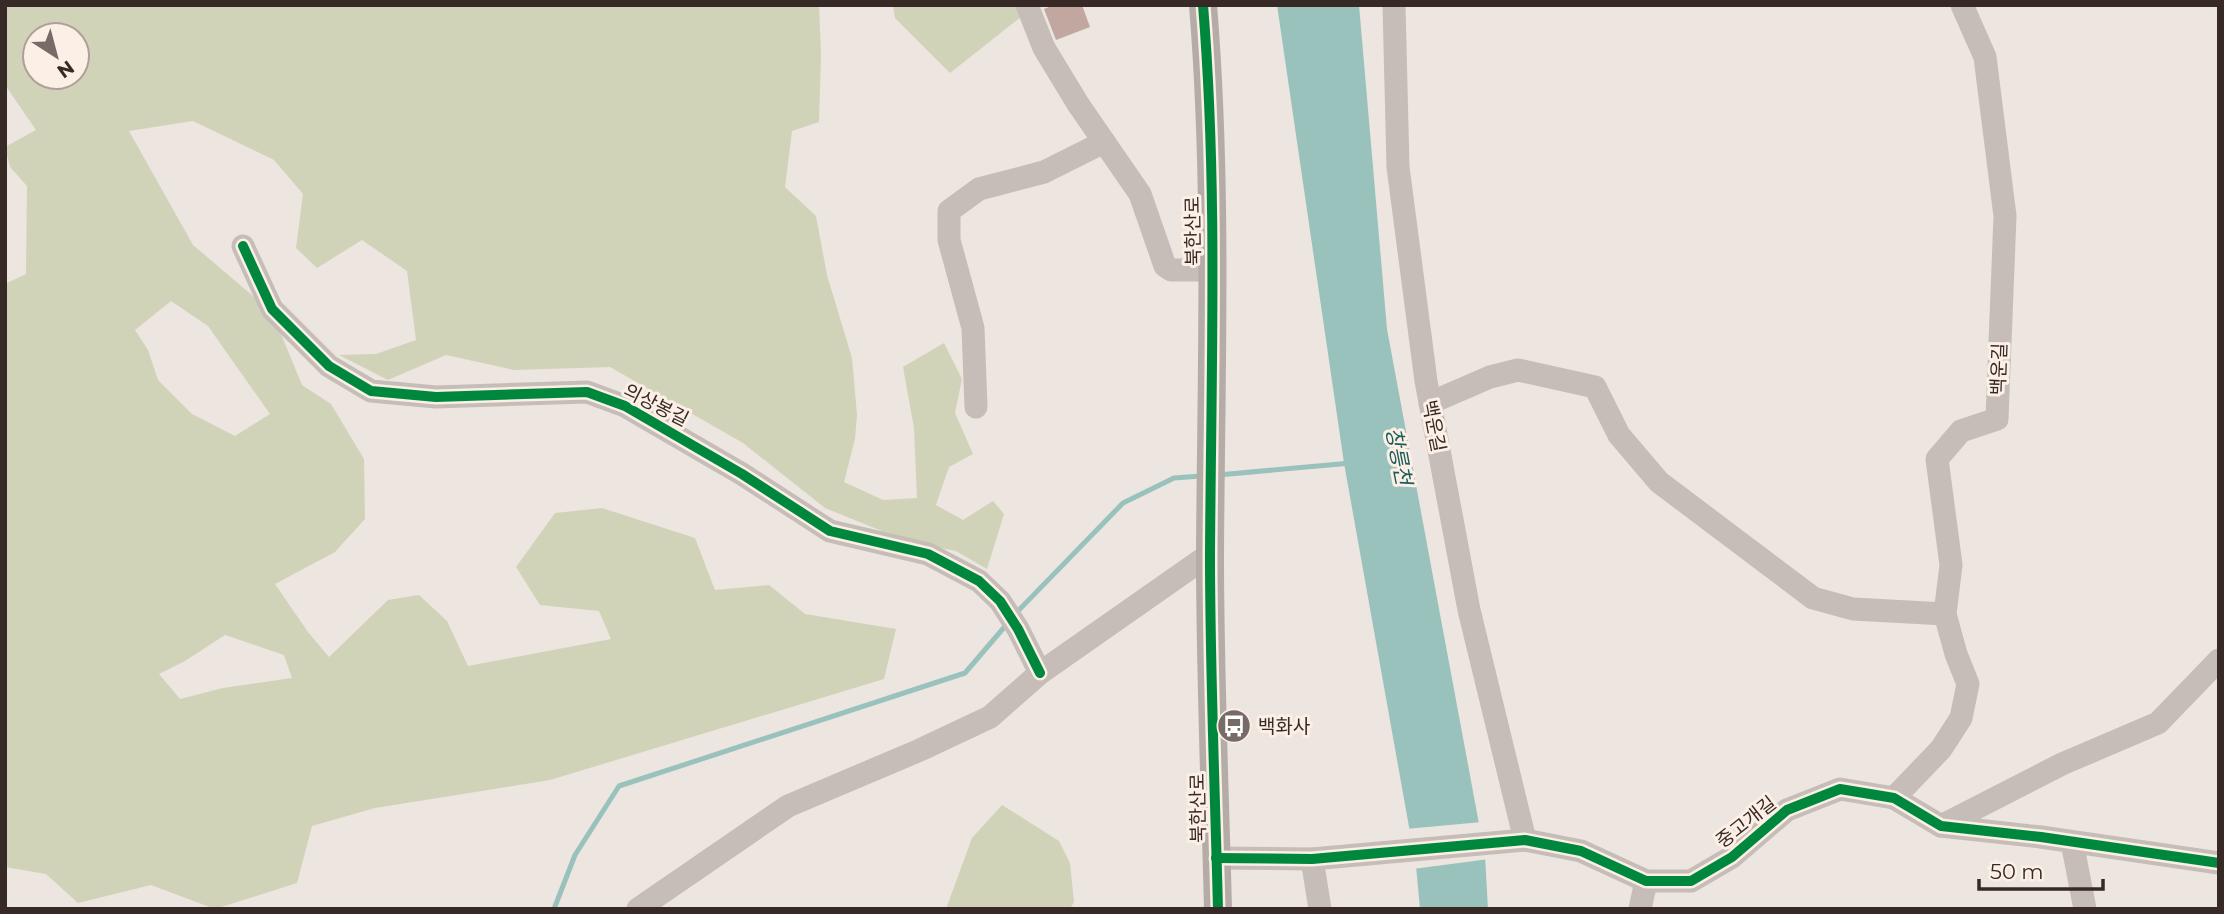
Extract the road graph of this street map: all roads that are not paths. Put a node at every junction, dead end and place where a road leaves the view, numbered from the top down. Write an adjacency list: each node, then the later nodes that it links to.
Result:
1 (1027, 5): 5 (street)
2 (1203, 5): 7 (main road, 북한산로)
3 (1394, 5): 8 (street, 백운길)
4 (1962, 5): 11 (street, 백운길)
5 (1104, 142): 7 (street); 9 (street)
6 (243, 246): 13 (street, 의상봉길)
7 (1211, 270): 10 (main road, 북한산로)
8 (1430, 403): 11 (street); 16 (street, 백운길)
9 (976, 407)
10 (1210, 554): 13 (street); 18 (main road, 북한산로)
11 (1945, 614): 14 (street, 백운길)
12 (2219, 660): 15 (street)
13 (1040, 673): 22 (street)
14 (1894, 798): 15 (street, 중고개길); 21 (street, 중고개길)
15 (1941, 826): 17 (street, 중고개길)
16 (1514, 840): 19 (street, 중고개길); 21 (street, 중고개길)
17 (2071, 842): 20 (street, 중고개길); 26 (street)
18 (1216, 858): 19 (street); 23 (main road, 북한산로)
19 (1312, 859): 24 (street)
20 (2219, 863)
21 (1646, 881): 25 (street)
22 (638, 909)
23 (1218, 909)
24 (1320, 909)
25 (1640, 909)
26 (2085, 909)

